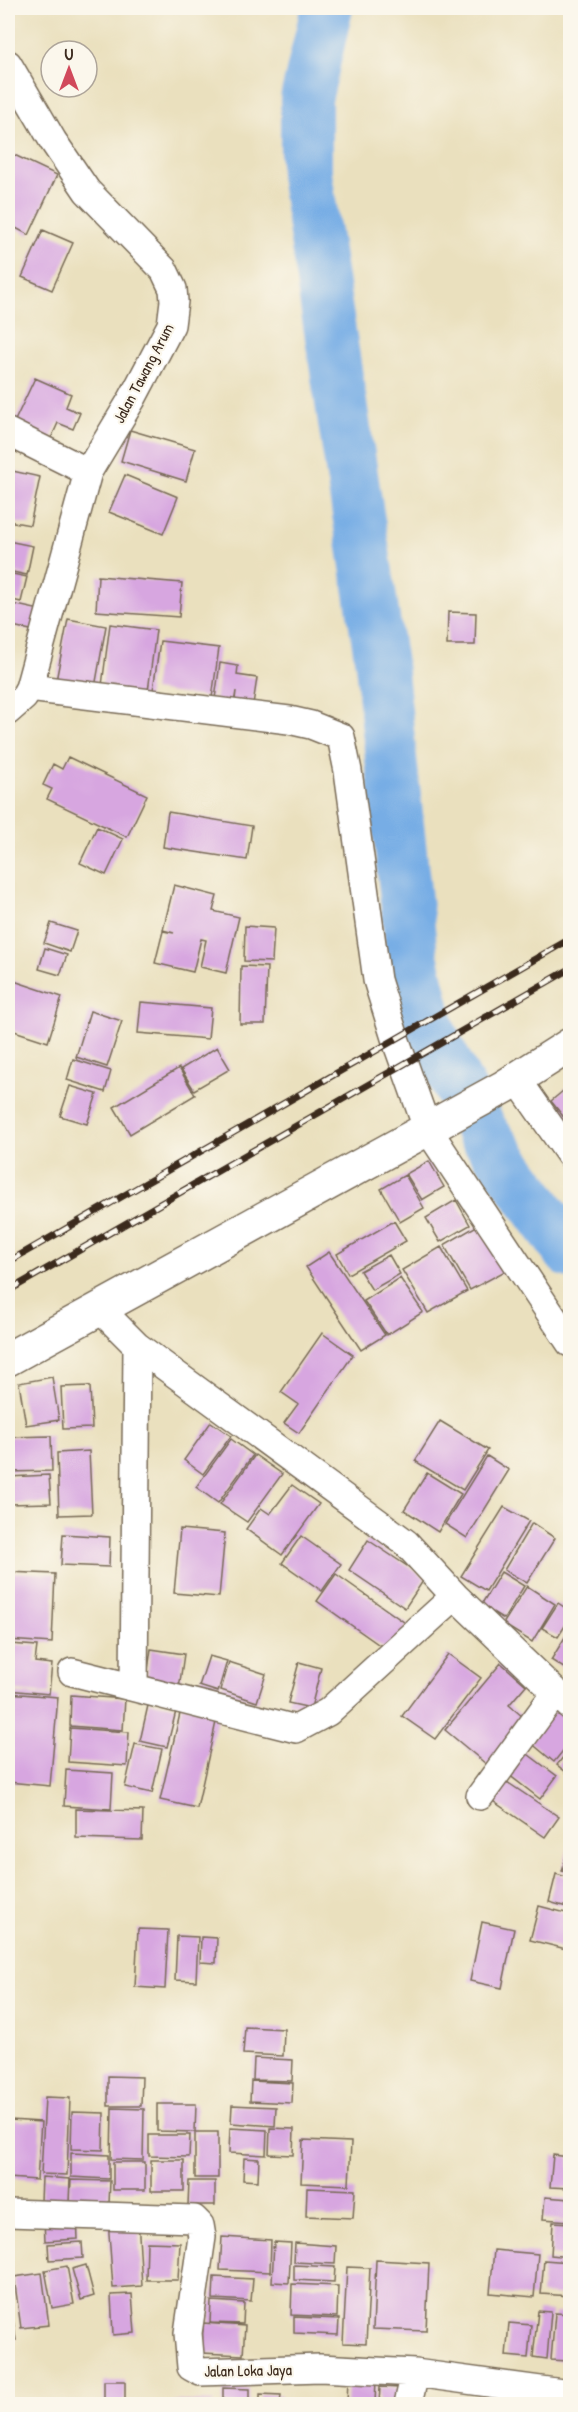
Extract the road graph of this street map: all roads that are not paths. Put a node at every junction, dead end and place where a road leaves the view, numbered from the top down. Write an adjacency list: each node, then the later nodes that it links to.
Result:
1 (8, 64): 3 (street, Jalan Tawang Arum)
2 (8, 432): 3 (street)
3 (88, 472): 4 (street, Jalan Tawang Arum)
4 (29, 688): 5 (street); 8 (street)
5 (8, 711)
6 (570, 1045): 7 (main road)
7 (511, 1083): 8 (main road); 9 (street)
8 (435, 1123): 10 (main road); 11 (street)
9 (570, 1155)
10 (99, 1308): 12 (street); 13 (main road)
11 (570, 1343)
12 (137, 1346): 14 (street); 16 (street)
13 (8, 1359)
14 (455, 1596): 16 (street); 17 (street)
15 (72, 1672): 16 (street)
16 (134, 1687)
17 (563, 1699): 18 (street)
18 (480, 1796)
19 (8, 2213): 20 (street, Jalan Loka Jaya)
20 (415, 2373): 21 (street, Jalan Loka Jaya); 22 (street)
21 (570, 2394)
22 (408, 2404)

